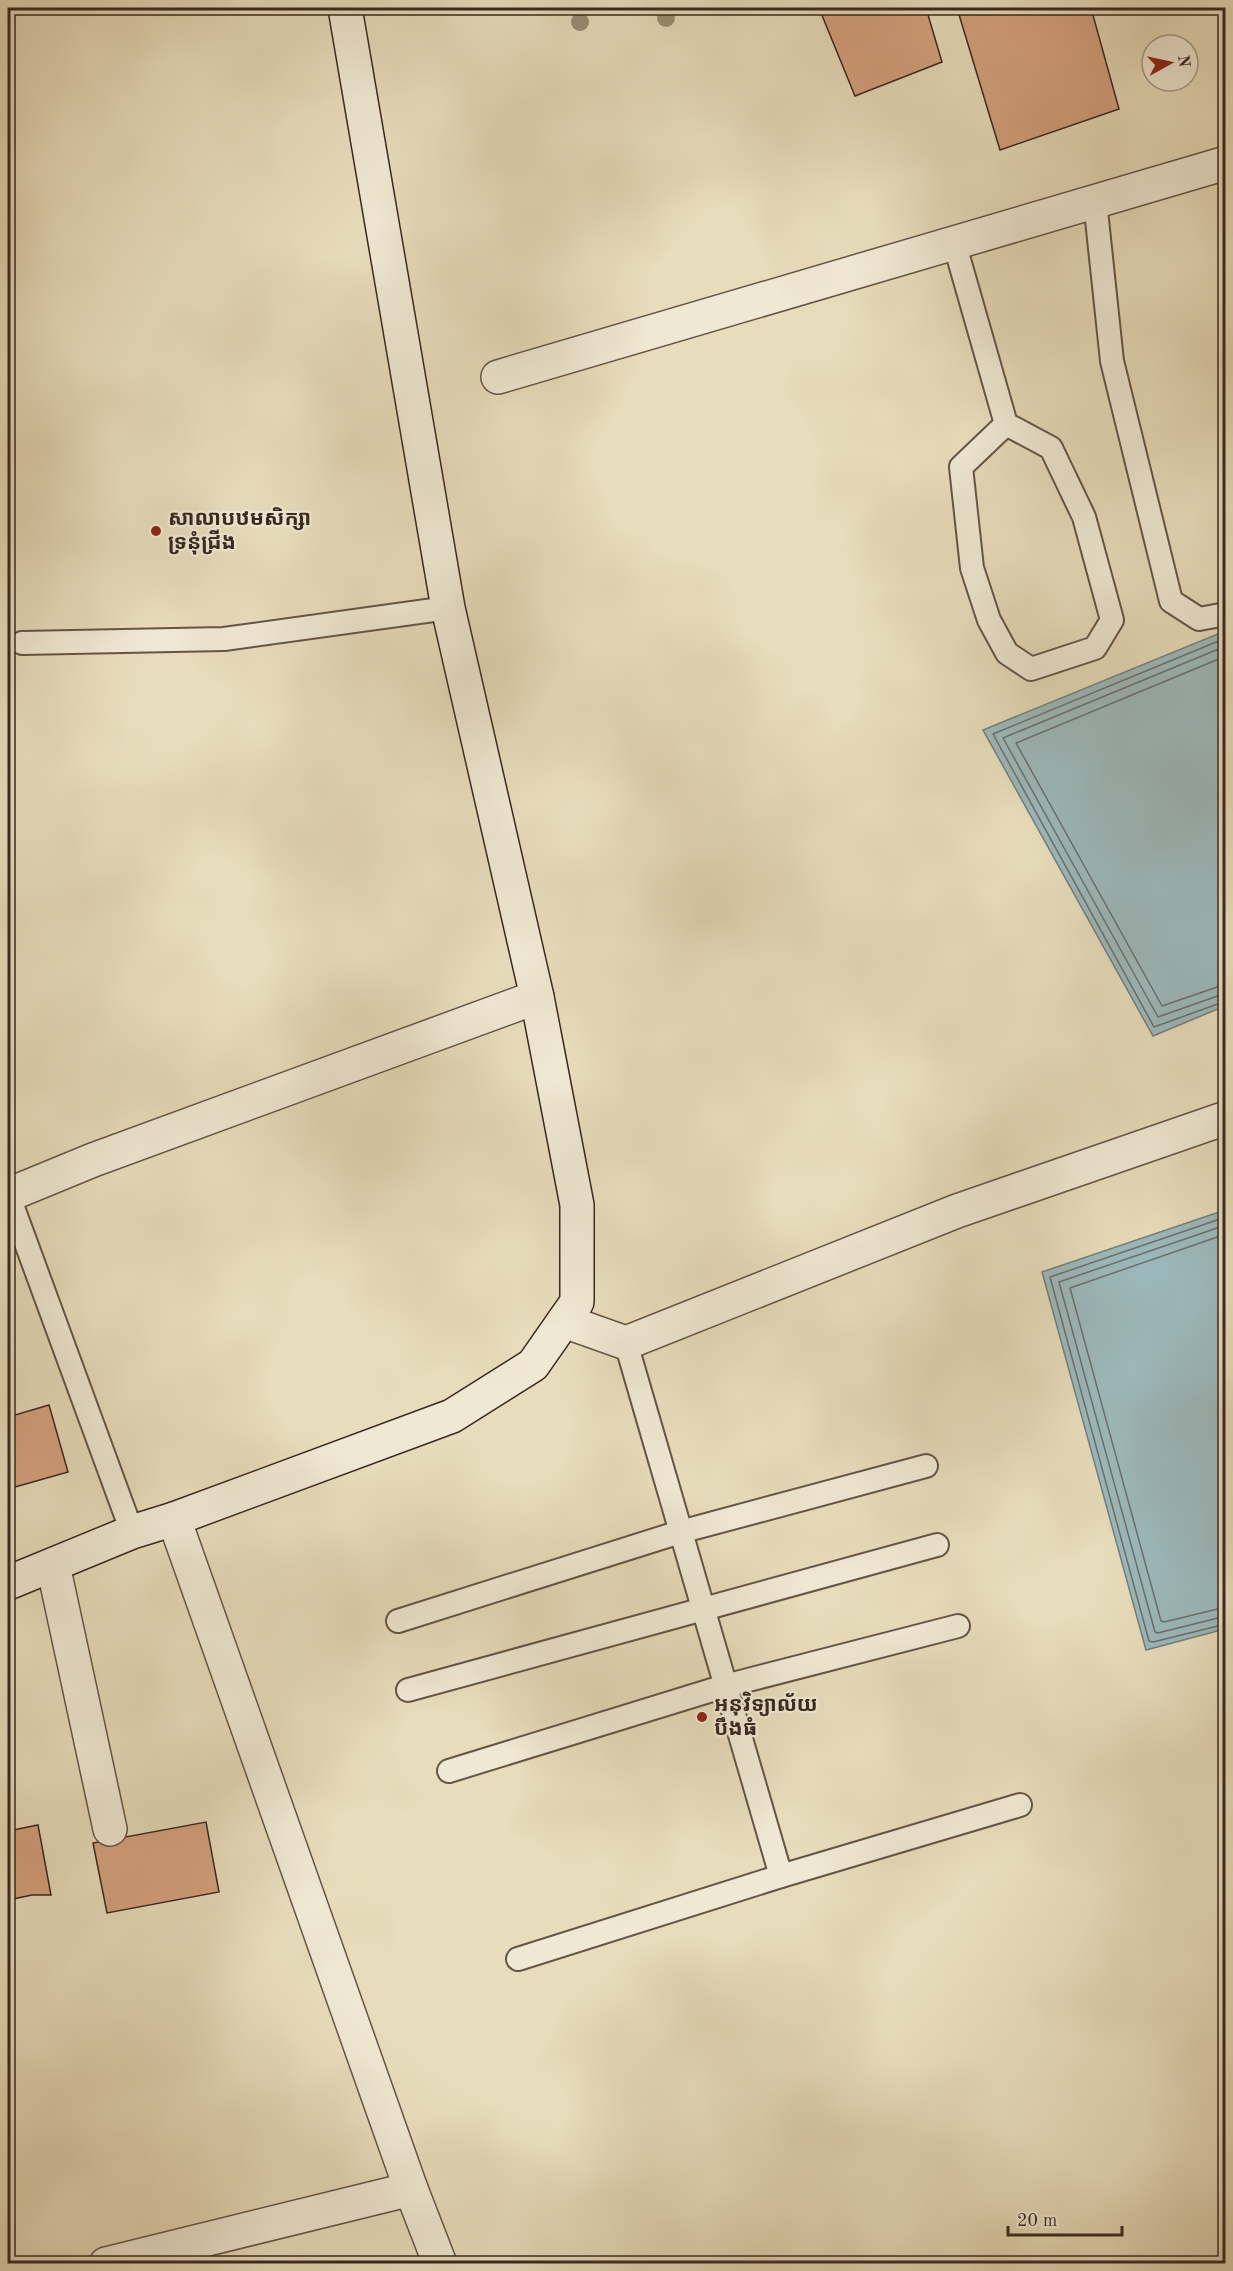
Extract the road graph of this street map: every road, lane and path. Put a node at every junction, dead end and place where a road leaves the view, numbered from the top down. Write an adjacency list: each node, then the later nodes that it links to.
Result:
1 (345, 8): 7 (street)
2 (1226, 163): 3 (street)
3 (1095, 201): 4 (street); 8 (lane)
4 (954, 242): 5 (street); 6 (lane)
5 (498, 377)
6 (1006, 424): 6 (lane)
7 (448, 608): 9 (lane); 10 (street)
8 (1226, 614)
9 (22, 644)
10 (537, 997): 12 (street); 13 (street)
11 (1226, 1118): 14 (street)
12 (8, 1194): 17 (lane)
13 (564, 1321): 14 (street); 16 (street)
14 (626, 1343): 18 (lane)
15 (926, 1466): 18 (lane)
16 (174, 1520): 17 (street); 32 (street)
17 (132, 1532): 20 (street)
18 (680, 1532): 22 (lane); 23 (lane)
19 (937, 1545): 22 (lane)
20 (54, 1565): 21 (street); 29 (street)
21 (8, 1583)
22 (703, 1610): 25 (lane); 26 (lane)
23 (398, 1620)
24 (958, 1626): 25 (lane)
25 (725, 1686): 27 (lane); 30 (lane)
26 (408, 1690)
27 (449, 1771)
28 (1020, 1805): 30 (lane)
29 (110, 1829)
30 (781, 1876): 31 (lane)
31 (518, 1959)
32 (411, 2189): 33 (street); 34 (street)
33 (106, 2264)
34 (440, 2264)

